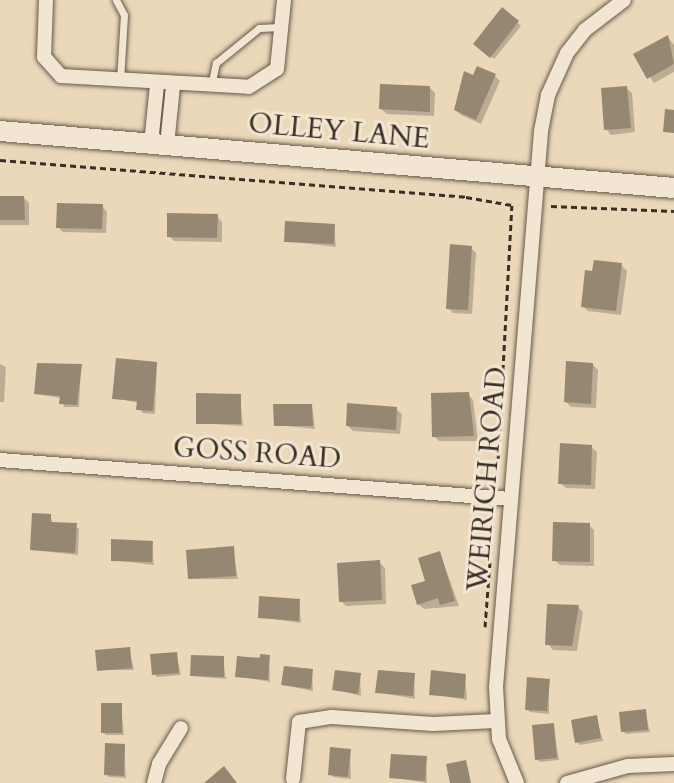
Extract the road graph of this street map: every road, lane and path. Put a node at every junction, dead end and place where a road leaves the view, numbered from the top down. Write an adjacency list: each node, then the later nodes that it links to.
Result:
1 (46, 0): 6 (street)
2 (116, 0): 6 (lane)
3 (284, 0): 5 (street)
4 (624, 0): 13 (street, WEIRICH ROAD)
5 (282, 27): 9 (lane); 9 (street)
6 (120, 80): 7 (street)
7 (157, 85): 8 (street); 11 (street)
8 (173, 86): 9 (street); 11 (street)
9 (211, 87)
10 (0, 131): 11 (main road, OLLEY LANE)
11 (159, 145): 13 (main road, OLLEY LANE)
12 (0, 160): 16 (path)
13 (537, 174): 14 (main road, OLLEY LANE); 21 (street, WEIRICH ROAD)
14 (674, 188)
15 (519, 201): 16 (path)
16 (512, 205): 20 (path)
17 (543, 205): 18 (path)
18 (674, 211)
19 (0, 460): 21 (street, GOSS ROAD)
20 (497, 478)
21 (510, 499): 24 (street, WEIRICH ROAD)
22 (495, 522): 23 (path)
23 (484, 640)
24 (496, 721): 27 (street); 29 (street, WEIRICH ROAD)
25 (181, 728): 28 (street)
26 (674, 764): 30 (street)
27 (293, 779)
28 (154, 783)
29 (517, 783)
30 (567, 783)

